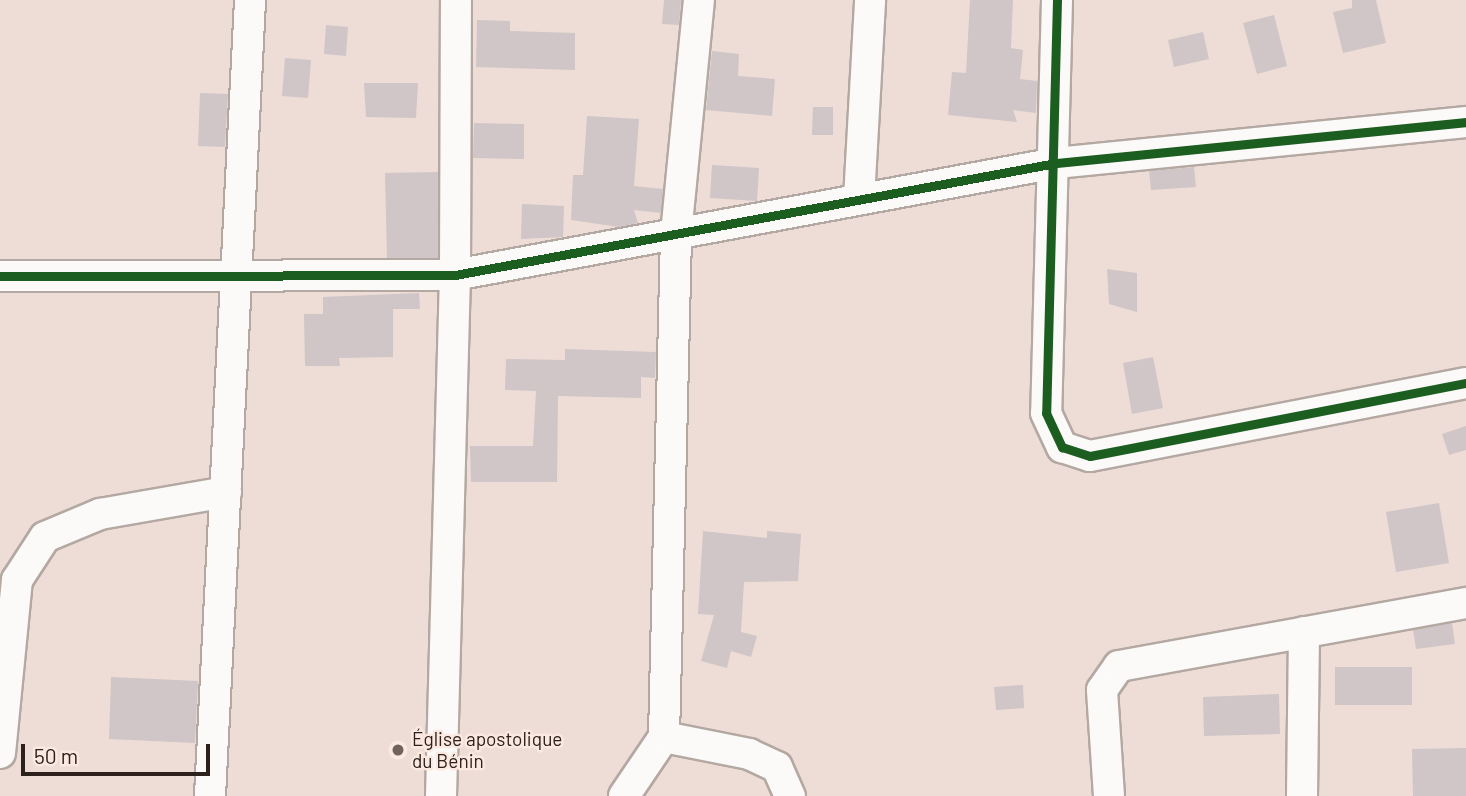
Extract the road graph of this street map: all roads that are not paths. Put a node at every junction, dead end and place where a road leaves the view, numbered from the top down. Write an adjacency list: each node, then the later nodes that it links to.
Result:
1 (250, 0): 10 (street)
2 (456, 0): 11 (street)
3 (699, 0): 9 (street)
4 (870, 0): 8 (street)
5 (1057, 0): 7 (street)
6 (1466, 122): 7 (street)
7 (1056, 163): 8 (street); 13 (street)
8 (859, 199): 9 (street)
9 (676, 234): 11 (street); 17 (street)
10 (237, 273): 11 (street); 12 (street); 14 (street)
11 (455, 275): 20 (street)
12 (0, 276)
13 (1466, 383)
14 (226, 492): 18 (street); 19 (street)
15 (1466, 603): 16 (street)
16 (1304, 632): 23 (street); 24 (street)
17 (664, 737): 21 (street); 22 (street)
18 (0, 753)
19 (210, 796)
20 (441, 796)
21 (624, 796)
22 (790, 796)
23 (1109, 796)
24 (1302, 796)

